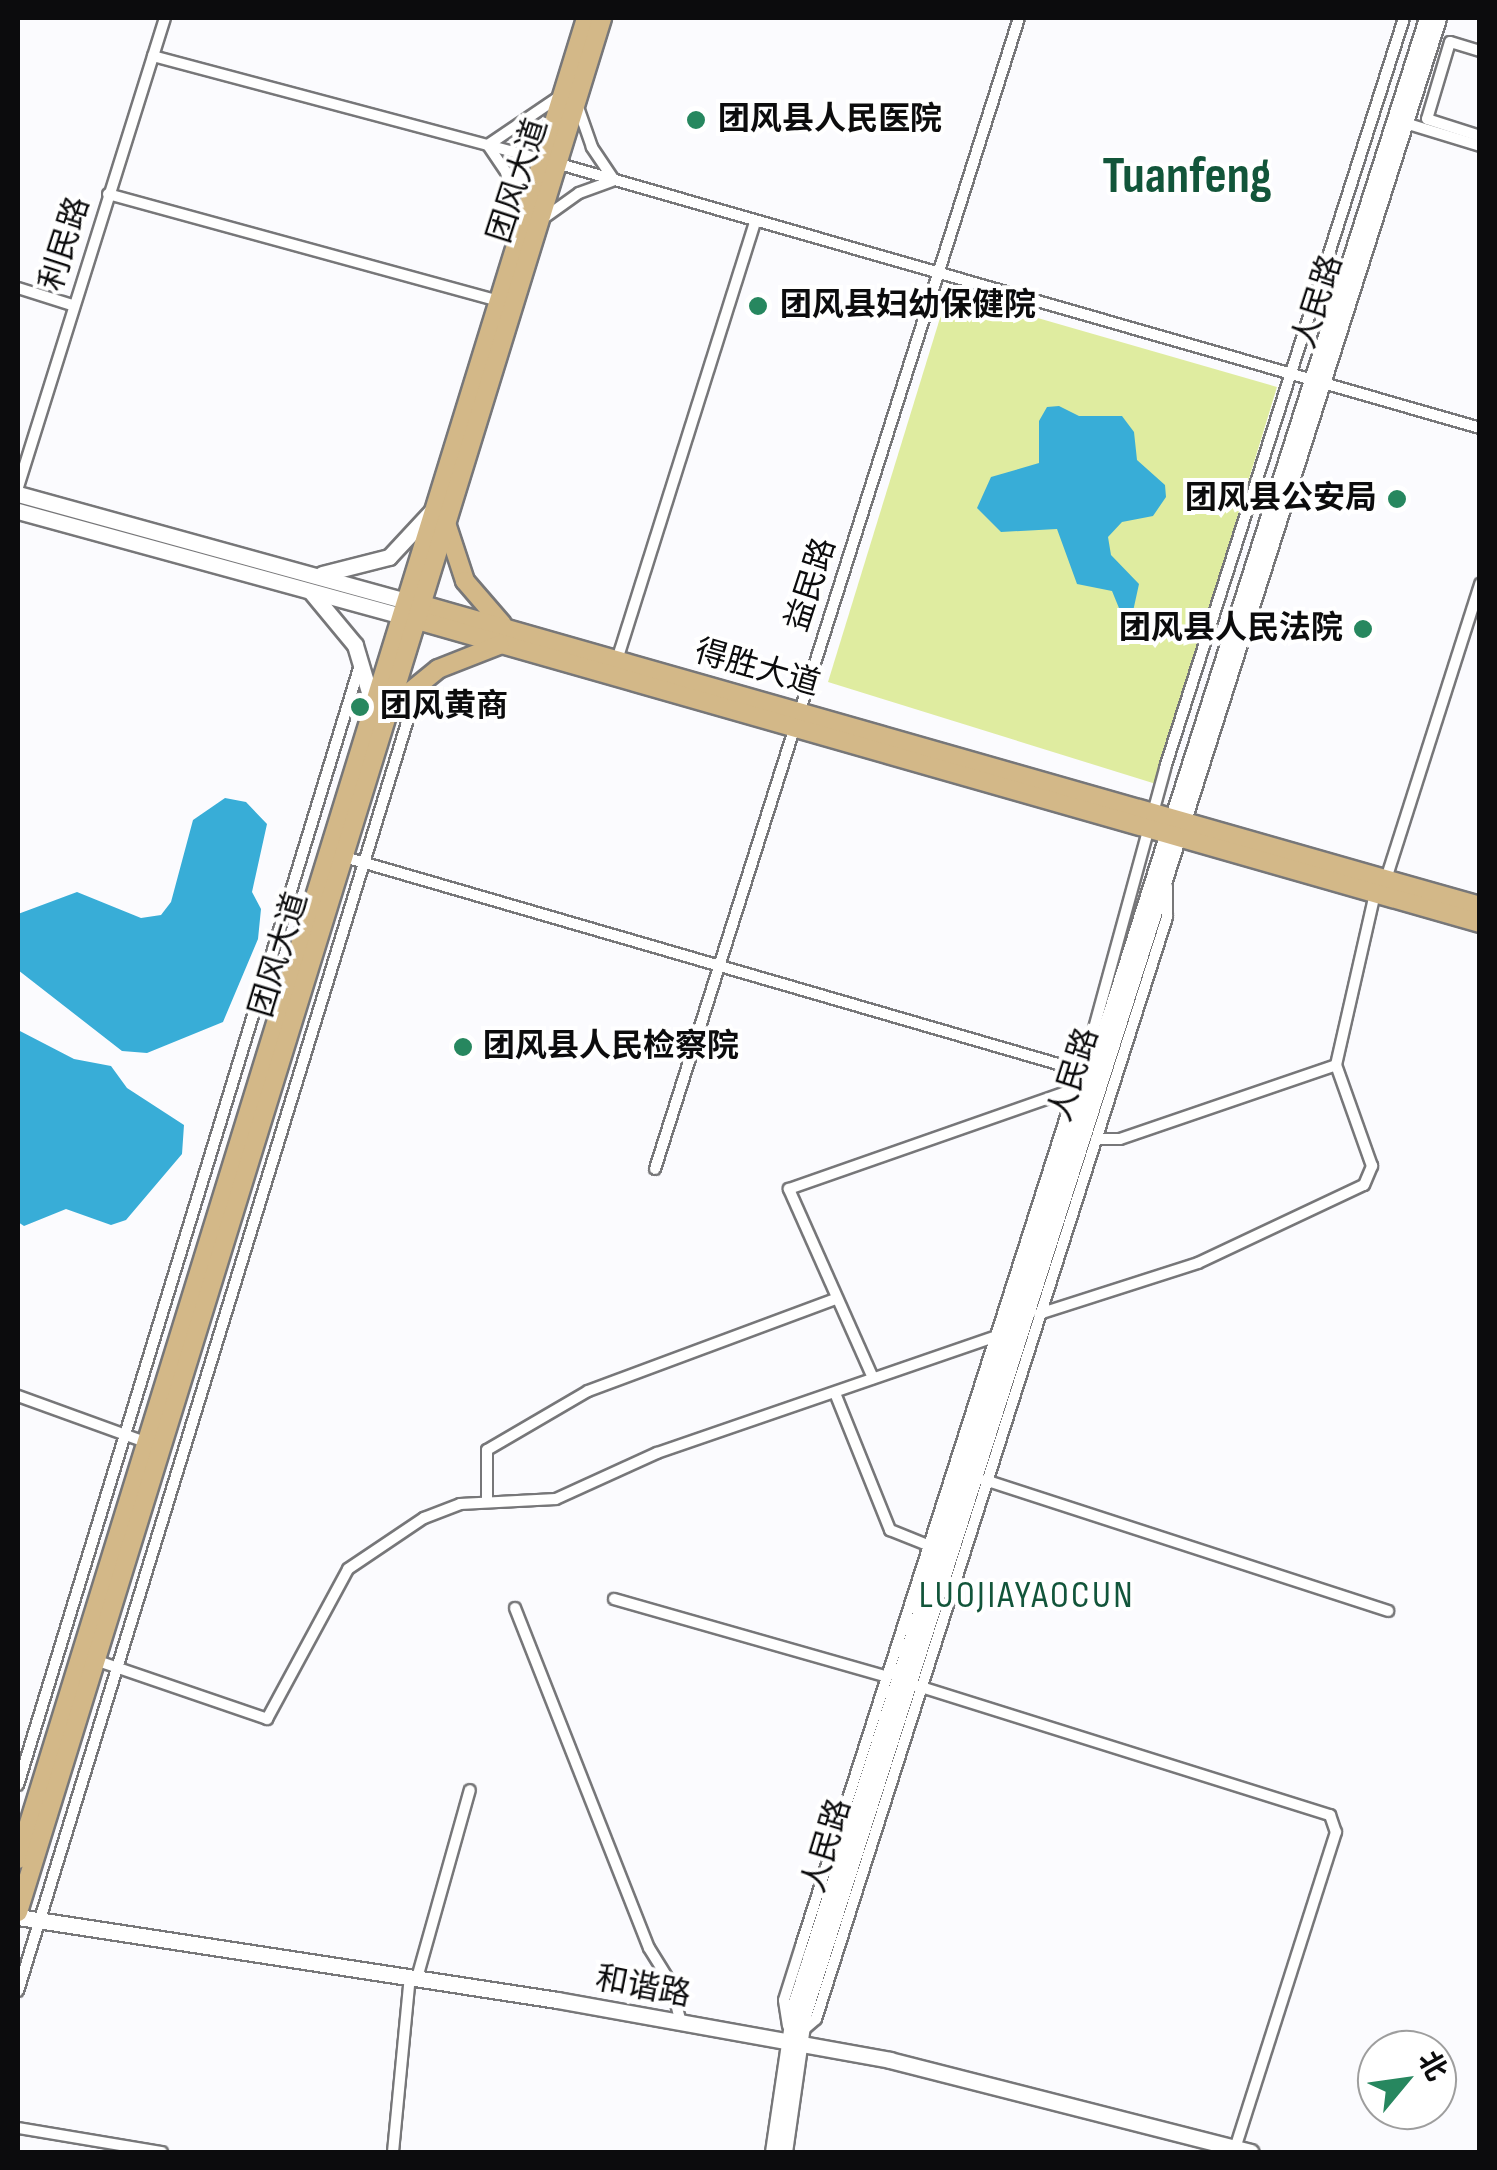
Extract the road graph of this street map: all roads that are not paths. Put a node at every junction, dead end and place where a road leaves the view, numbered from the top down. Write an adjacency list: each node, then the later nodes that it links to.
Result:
1 (165, 18): 9 (street, 利民路)
2 (586, 18): 10 (main road, 团风大道)
3 (602, 18): 10 (main road, 团风大道)
4 (1019, 18): 20 (street, 益民路)
5 (1404, 18): 24 (street)
6 (1426, 18): 25 (street, 人民路)
7 (1438, 18): 11 (street, 人民路)
8 (1480, 51): 12 (street)
9 (153, 56): 13 (street); 17 (street, 利民路)
10 (569, 97): 13 (street); 15 (main road, 团风大道); 16 (street)
11 (1405, 124): 14 (street); 25 (street, 人民路)
12 (1480, 136)
13 (488, 145): 15 (street); 19 (street)
14 (1480, 146)
15 (548, 162): 16 (street); 19 (main road, 团风大道)
16 (614, 180): 18 (street); 19 (street)
17 (108, 194): 22 (street); 23 (street, 利民路)
18 (755, 221): 20 (street); 36 (street)
19 (528, 228): 22 (main road, 团风大道); 30 (main road, 团风大道)
20 (938, 274): 24 (street); 39 (street, 益民路)
21 (18, 288): 23 (street)
22 (496, 300): 30 (main road, 团风大道)
23 (72, 306): 27 (street, 利民路)
24 (1290, 376): 25 (street); 40 (street)
25 (1317, 383): 26 (street); 40 (street, 人民路)
26 (1480, 428)
27 (18, 486)
28 (18, 494): 31 (street, 得胜大道)
29 (18, 510): 31 (street, 得胜大道)
30 (438, 516): 31 (street); 33 (main road, 团风大道); 34 (main road)
31 (310, 582): 33 (street, 得胜大道); 35 (street)
32 (1480, 584): 44 (street)
33 (409, 609): 34 (main road, 得胜大道); 38 (main road, 团风大道)
34 (506, 637): 36 (main road, 得胜大道); 37 (main road); 39 (main road, 得胜大道)
35 (362, 660): 38 (street); 59 (street)
36 (618, 660): 39 (main road, 得胜大道)
37 (419, 682): 38 (main road); 42 (street)
38 (379, 708): 41 (main road, 团风大道); 60 (main road, 团风大道)
39 (796, 719): 40 (main road, 得胜大道); 47 (street, 益民路)
40 (1168, 826): 43 (street, 人民路); 44 (main road, 得胜大道); 49 (street, 人民路)
41 (342, 856): 42 (street); 67 (main road, 团风大道)
42 (364, 863): 47 (street); 68 (street)
43 (1167, 874): 50 (street); 54 (street, 人民路)
44 (1381, 886): 45 (main road, 得胜大道); 46 (main road, 得胜大道); 48 (street)
45 (1480, 906)
46 (1480, 922)
47 (718, 966): 49 (street); 51 (street, 益民路)
48 (1336, 1066): 50 (street); 53 (street)
49 (1084, 1079): 52 (street); 55 (street, 人民路)
50 (1096, 1139): 53 (street)
51 (655, 1169)
52 (836, 1299): 56 (street); 62 (street)
53 (1040, 1314): 54 (street); 61 (street)
54 (1024, 1319): 61 (street, 人民路)
55 (999, 1336): 56 (street); 63 (street); 69 (street, 人民路)
56 (873, 1378): 57 (street)
57 (835, 1393): 62 (street); 63 (street)
58 (18, 1396): 59 (street)
59 (127, 1435): 60 (street); 70 (street)
60 (146, 1442): 72 (main road, 团风大道)
61 (980, 1478): 66 (street); 69 (street, 人民路)
62 (487, 1502): 68 (street)
63 (925, 1544): 69 (street)
64 (614, 1599): 69 (street)
65 (514, 1608): 77 (street)
66 (1388, 1610)
67 (95, 1660): 68 (street); 73 (main road, 团风大道)
68 (117, 1668): 74 (street)
69 (902, 1682): 78 (street, 人民路); 78 (street); 80 (street)
70 (18, 1785)
71 (470, 1790): 75 (street)
72 (18, 1859)
73 (18, 1914): 74 (street, 和谐路)
74 (40, 1920): 75 (street, 和谐路); 76 (street)
75 (413, 1978): 77 (street, 和谐路); 82 (street)
76 (18, 1991)
77 (681, 2023): 78 (street, 和谐路)
78 (793, 2038): 80 (street, 和谐路); 83 (street, 人民路); 84 (street, 人民路)
79 (18, 2128): 81 (street)
80 (1242, 2151)
81 (162, 2152)
82 (392, 2152)
83 (773, 2152)
84 (784, 2152)

